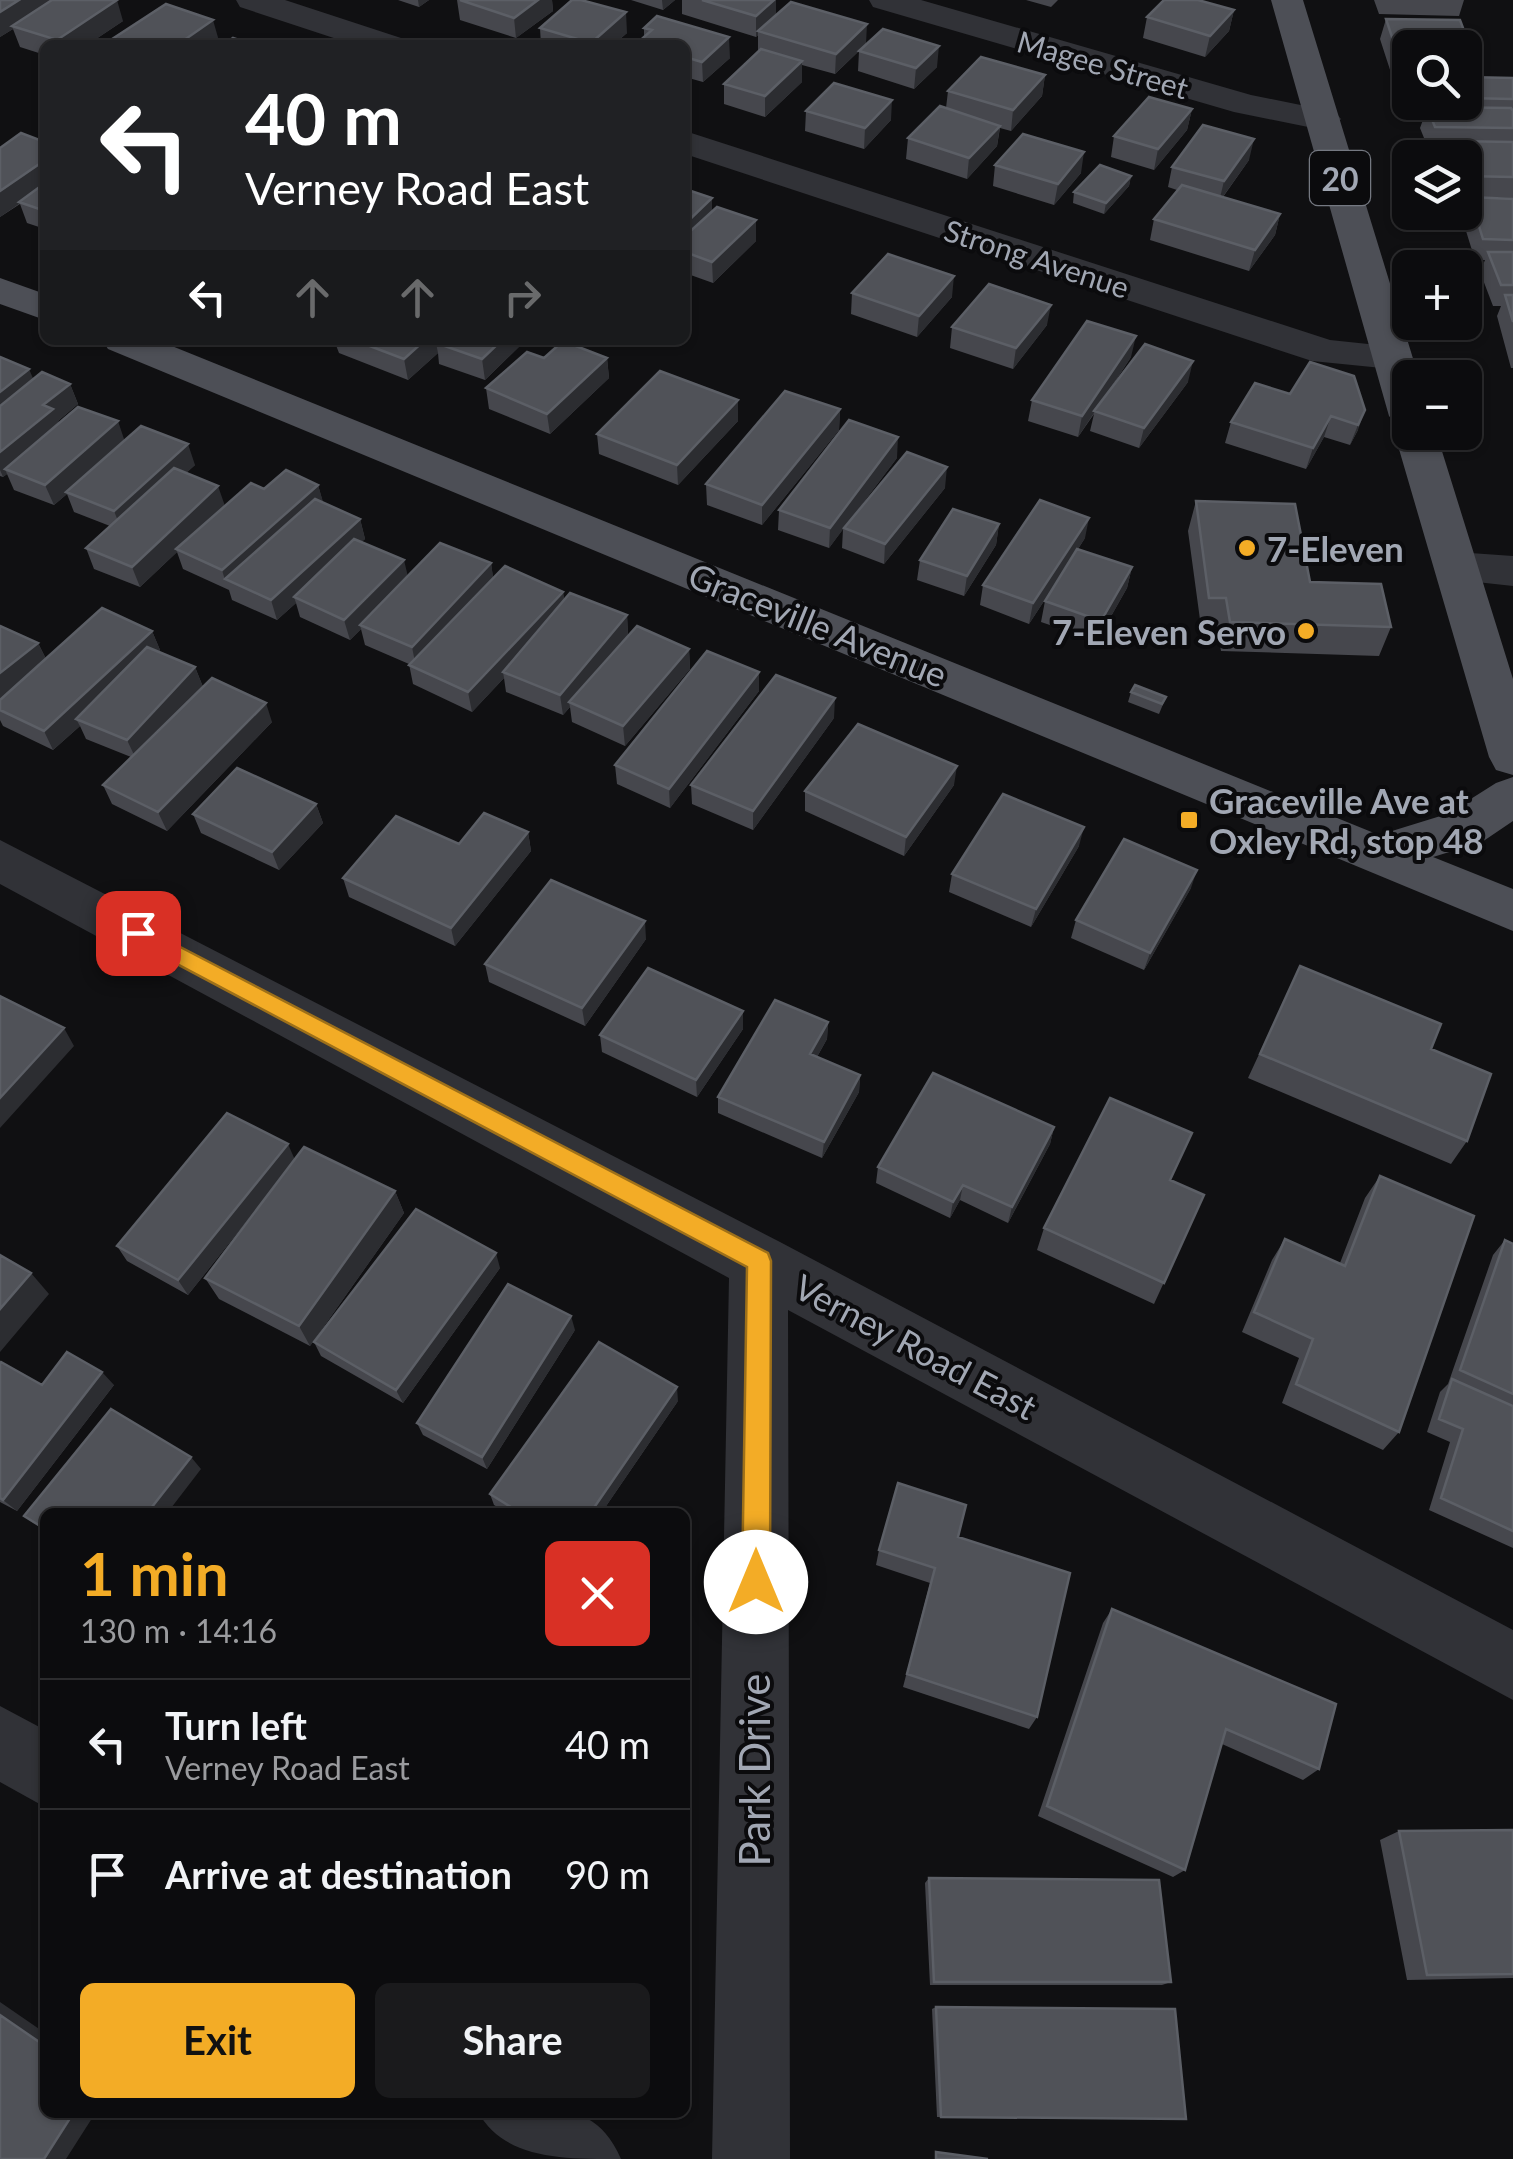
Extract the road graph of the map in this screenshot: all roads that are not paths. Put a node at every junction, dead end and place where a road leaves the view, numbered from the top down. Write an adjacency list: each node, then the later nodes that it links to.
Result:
1 (252, 0): 4 (street)
2 (885, 0): 5 (street, Magee Street)
3 (1287, 0): 5 (main road, 20)
4 (374, 40)
5 (1323, 119): 10 (main road, 20)
6 (690, 144): 10 (street, Strong Avenue)
7 (0, 290): 8 (main road)
8 (40, 306)
9 (134, 345): 17 (main road, Graceville Avenue)
10 (1392, 356): 11 (main road, 20)
11 (1393, 360)
12 (1420, 450): 13 (main road)
13 (1456, 567): 14 (street); 15 (main road)
14 (1513, 571)
15 (1513, 757)
16 (1513, 796): 17 (main road)
17 (1378, 855): 19 (main road, Graceville Avenue)
18 (0, 860): 20 (street, Verney Road East)
19 (1513, 911)
20 (759, 1261): 21 (street, Verney Road East); 26 (street, Park Drive)
21 (1513, 1666)
22 (0, 1740): 23 (street)
23 (40, 1768)
24 (524, 2118): 25 (street)
25 (582, 2159)
26 (751, 2159)

